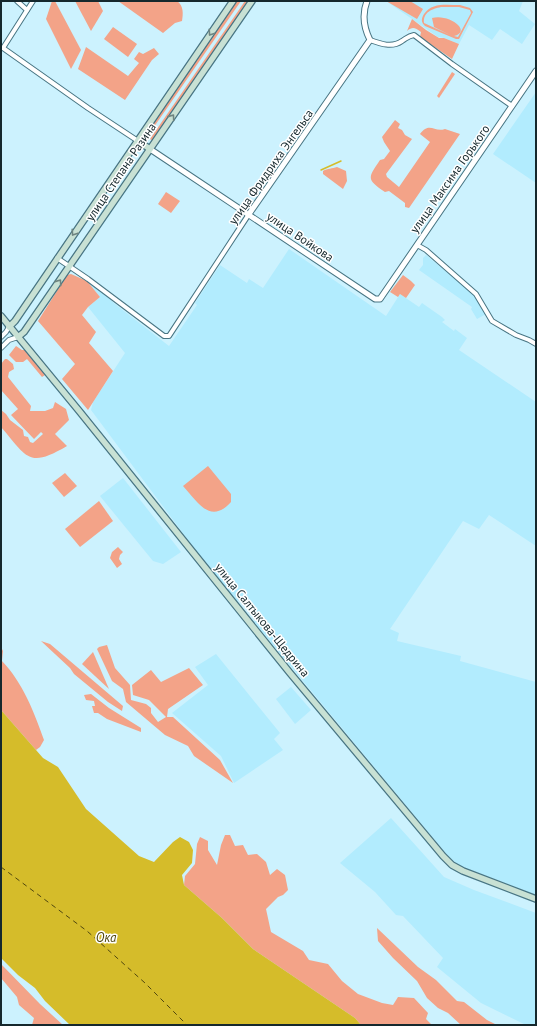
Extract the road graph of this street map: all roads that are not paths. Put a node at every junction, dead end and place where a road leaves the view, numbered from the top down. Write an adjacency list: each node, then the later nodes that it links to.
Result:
1 (17, 1): 6 (street)
2 (33, 1): 6 (street)
3 (233, 1): 10 (main road, улица Степана Разина, one-way to 10)
4 (252, 1): 11 (main road, улица Степана Разина, one-way to 4)
5 (366, 1): 7 (street)
6 (27, 10): 10 (street)
7 (370, 40): 9 (street); 12 (street, улица Фридриха Энгельса)
8 (536, 71): 9 (street, улица Максима Горького)
9 (512, 106): 13 (street, улица Максима Горького)
10 (138, 140): 11 (main road); 14 (main road, улица Степана Разина, one-way to 14)
11 (150, 149): 12 (street, улица Войкова); 15 (main road, улица Степана Разина)
12 (250, 214): 15 (street, улица Фридриха Энгельса); 16 (street, улица Войкова)
13 (417, 245): 16 (street, улица Максима Горького); 21 (street)
14 (57, 258): 15 (street); 18 (main road, улица Степана Разина)
15 (70, 266): 20 (main road, улица Степана Разина, one-way to 15)
16 (380, 299)
17 (1, 316): 18 (main road, улица Салтыкова-Щедрина)
18 (9, 327): 19 (street, улица Степана Разина); 20 (main road, улица Салтыкова-Щедрина)
19 (1, 337)
20 (18, 337): 22 (street, улица Степана Разина); 23 (main road, улица Салтыкова-Щедрина)
21 (536, 344)
22 (1, 348)
23 (536, 899)

